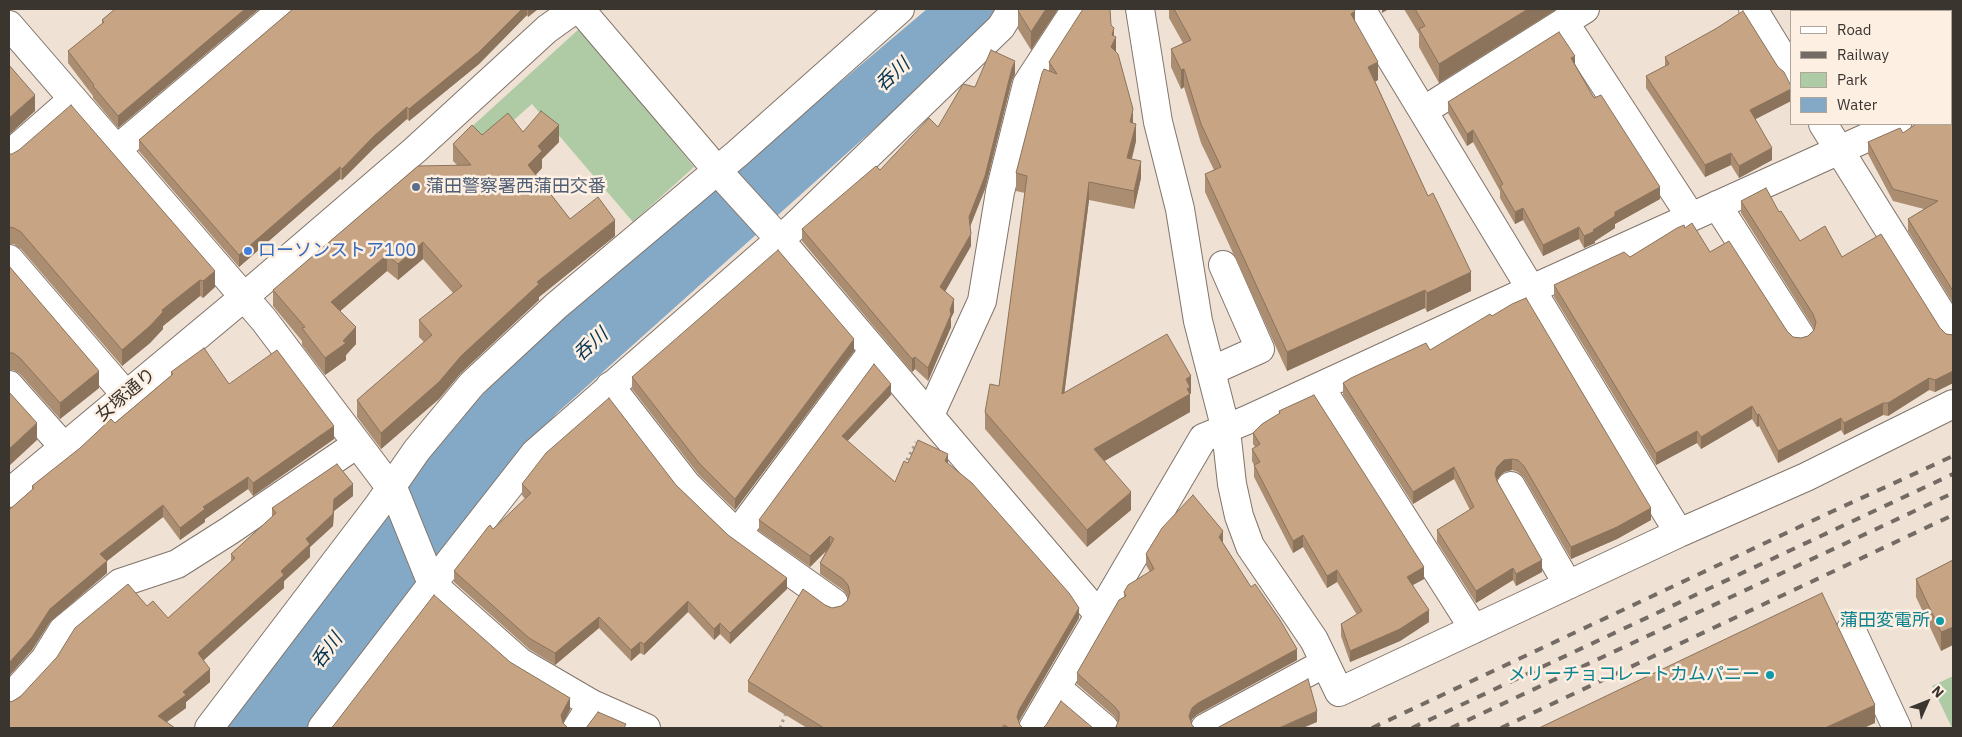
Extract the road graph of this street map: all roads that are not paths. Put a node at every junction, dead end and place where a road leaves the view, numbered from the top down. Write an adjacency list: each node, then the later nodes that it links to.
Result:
1 (283, 9): 17 (street)
2 (575, 9): 28 (street, 女塚通り)
3 (580, 9): 20 (street)
4 (900, 9): 20 (street)
5 (1012, 9): 23 (street)
6 (1076, 9): 38 (street)
7 (1140, 9): 32 (street)
8 (1360, 9): 14 (street)
9 (1753, 9): 12 (street)
10 (1574, 15): 14 (street); 22 (street)
11 (12, 23): 13 (street)
12 (1790, 67)
13 (73, 99): 17 (street); 19 (street)
14 (1423, 111): 26 (street)
15 (1824, 125): 18 (street)
16 (1895, 125): 18 (street)
17 (116, 150): 28 (street)
18 (1840, 150): 21 (street); 27 (street)
19 (9, 155)
20 (720, 174): 23 (street); 43 (street)
21 (1717, 205): 22 (street); 30 (street)
22 (1691, 217): 26 (street)
23 (776, 236): 31 (street); 34 (street)
24 (9, 259): 36 (street)
25 (1223, 265): 32 (street)
26 (1532, 289): 35 (street); 45 (street)
27 (1943, 293): 29 (street)
28 (244, 296): 36 (street, 女塚通り); 40 (street)
29 (1953, 332)
30 (1800, 335)
31 (873, 351): 38 (street); 46 (street)
32 (1211, 371): 39 (street)
33 (9, 384): 41 (street)
34 (610, 386): 46 (street); 47 (street)
35 (1320, 387): 39 (street); 51 (street)
36 (126, 395): 41 (street, 女塚通り)
37 (1953, 404): 45 (street)
38 (930, 415): 50 (street)
39 (1226, 430): 50 (street); 53 (street)
40 (357, 444): 43 (street); 55 (street)
41 (64, 447): 44 (street, 女塚通り)
42 (1511, 486): 48 (street)
43 (393, 492): 47 (street); 57 (street)
44 (9, 493)
45 (1679, 533): 48 (street)
46 (737, 534): 49 (street)
47 (431, 580): 56 (street); 58 (street)
48 (1568, 585): 51 (street)
49 (834, 603)
50 (1099, 615): 54 (street)
51 (1474, 629): 53 (street)
52 (1851, 629): 64 (street)
53 (1325, 663): 63 (street)
54 (1057, 688): 61 (street); 62 (street)
55 (9, 699)
56 (592, 704): 59 (street); 60 (street)
57 (208, 728)
58 (322, 728)
59 (577, 728)
60 (646, 728)
61 (1033, 728)
62 (1104, 728)
63 (1205, 728)
64 (1897, 728)

